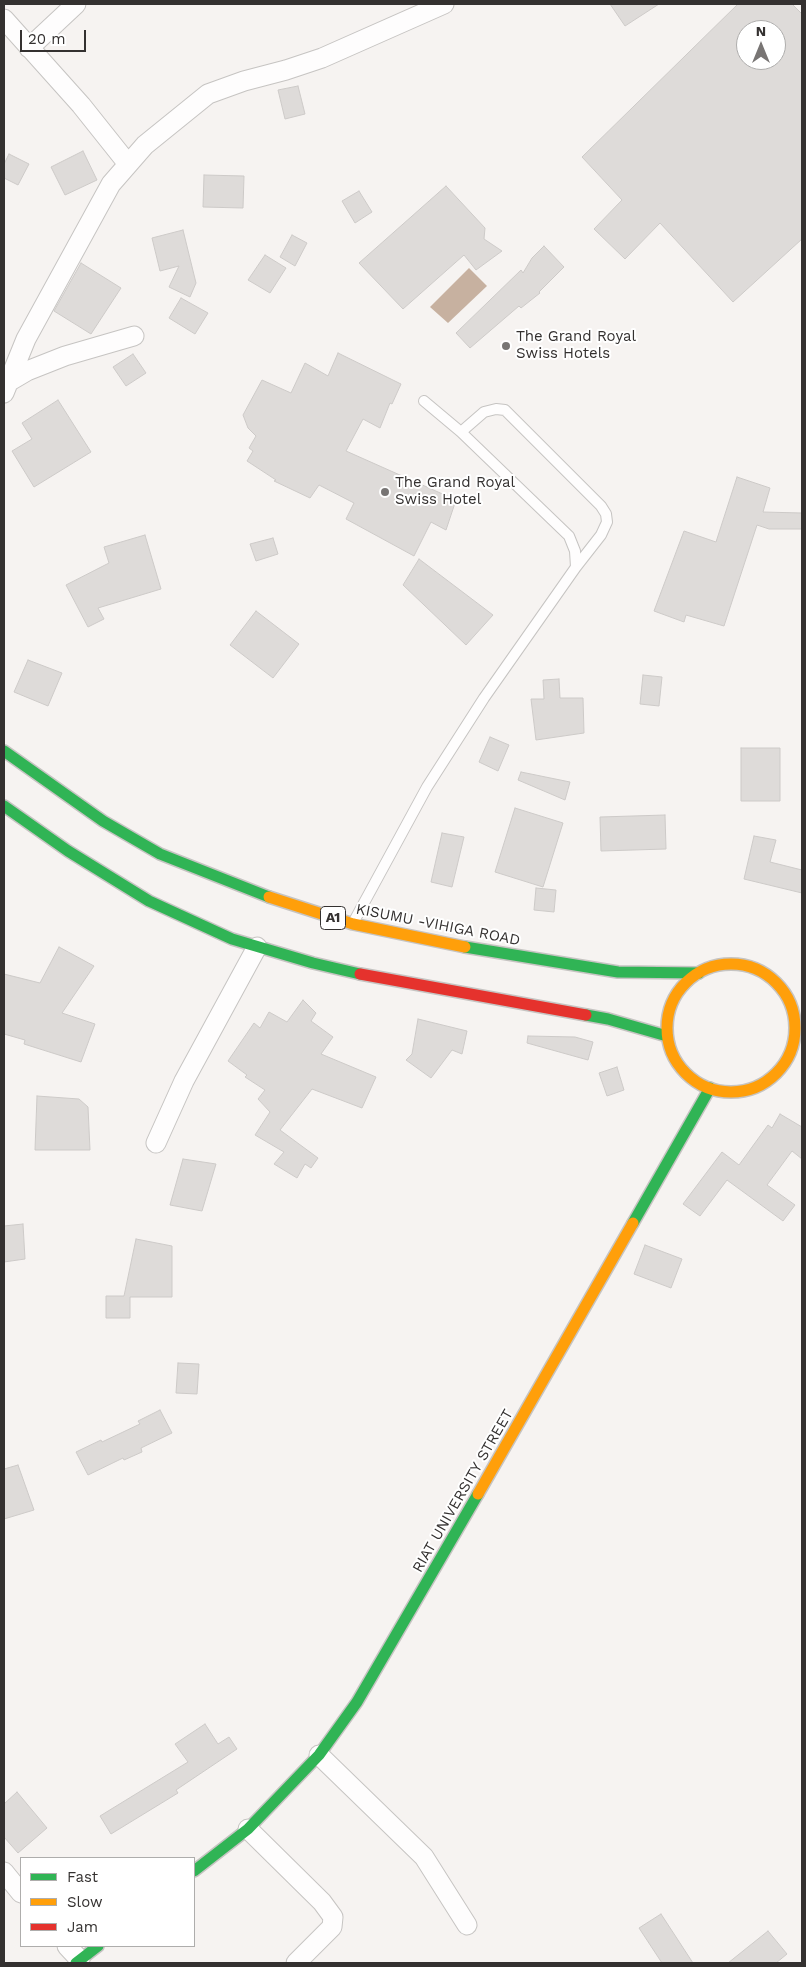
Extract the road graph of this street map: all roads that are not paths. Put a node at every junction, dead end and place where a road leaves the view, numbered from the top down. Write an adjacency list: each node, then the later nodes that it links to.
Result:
1 (76, 4): 4 (street)
2 (444, 4): 5 (street)
3 (4, 19): 4 (street)
4 (29, 48): 5 (street)
5 (128, 164): 7 (street)
6 (134, 336): 7 (street)
7 (7, 387)
8 (424, 401): 9 (lane)
9 (461, 432): 10 (lane); 10 (lane)
10 (576, 567): 13 (lane)
11 (4, 751): 13 (main road, KISUMU -VIHIGA ROAD / A1)
12 (4, 806): 14 (main road)
13 (353, 924): 15 (main road, KISUMU -VIHIGA ROAD / A1)
14 (257, 947): 18 (main road); 22 (street)
15 (699, 973): 16 (main road, A1); 18 (main road, A1)
16 (786, 994): 17 (main road, A1); 19 (main road, A1)
17 (802, 999)
18 (667, 1036): 21 (main road, A1)
19 (788, 1058): 20 (main road); 21 (main road, A1)
20 (802, 1058)
21 (710, 1088): 23 (main road, RIAT UNIVERSITY STREET)
22 (156, 1143)
23 (319, 1755): 24 (main road, RIAT UNIVERSITY STREET); 28 (street)
24 (248, 1829): 25 (main road, RIAT UNIVERSITY STREET); 32 (street)
25 (195, 1870)
26 (4, 1872): 27 (street)
27 (20, 1892)
28 (467, 1925)
29 (68, 1947): 31 (street)
30 (97, 1947): 31 (main road)
31 (78, 1962)
32 (296, 1963)

